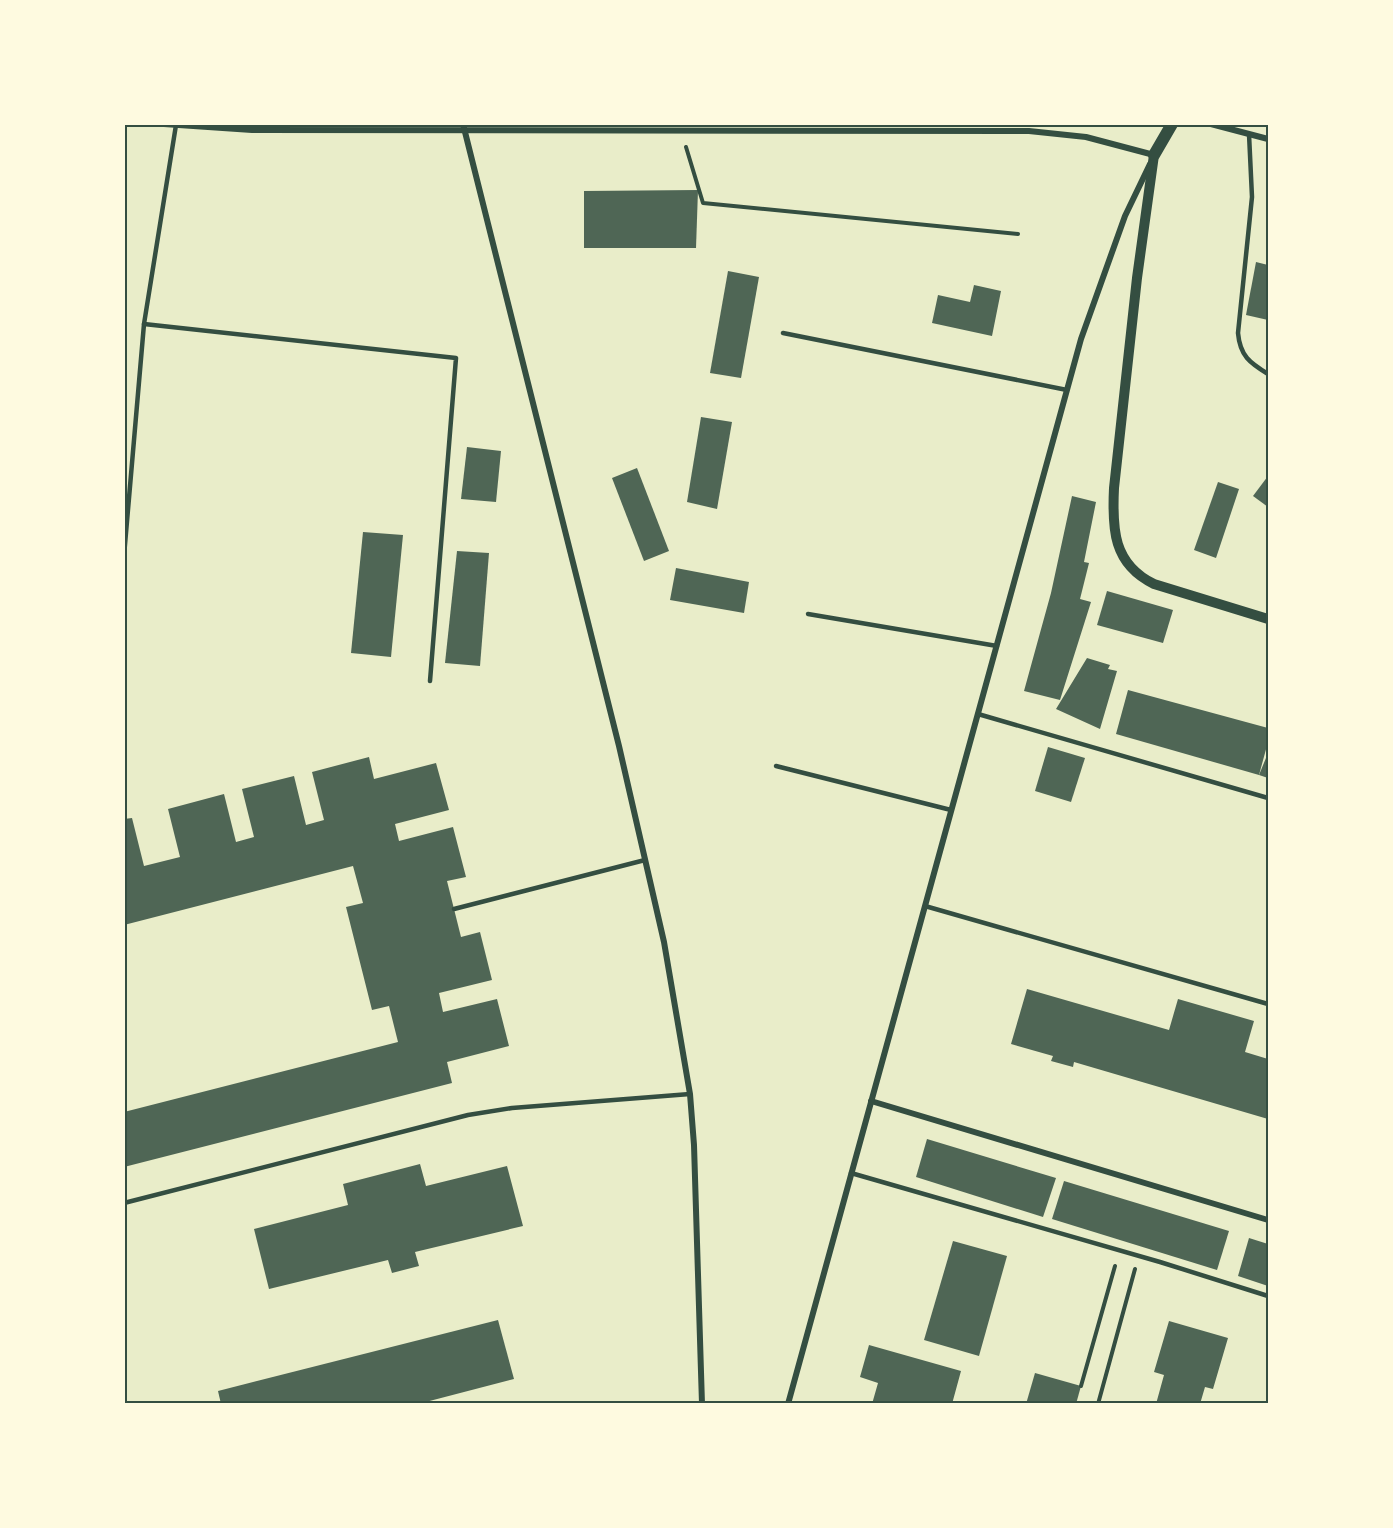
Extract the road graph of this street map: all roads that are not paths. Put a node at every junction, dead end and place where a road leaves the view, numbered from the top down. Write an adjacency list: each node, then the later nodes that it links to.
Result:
1 (164, 124): 4 (street)
2 (1172, 124): 8 (main road)
3 (1211, 124): 6 (street)
4 (176, 125): 5 (street); 9 (lane)
5 (464, 127): 8 (street); 22 (street)
6 (1249, 134): 7 (street); 11 (lane)
7 (1269, 139)
8 (1154, 154): 12 (street); 15 (street)
9 (144, 324): 13 (lane); 17 (lane)
10 (783, 333): 12 (lane)
11 (1269, 374)
12 (1067, 390): 16 (street)
13 (124, 556)
14 (808, 614): 16 (lane)
15 (1269, 619)
16 (997, 646): 18 (street)
17 (430, 681)
18 (978, 714): 20 (lane); 21 (street)
19 (776, 766): 21 (lane)
20 (1269, 798)
21 (951, 810): 23 (street)
22 (645, 860): 24 (lane); 26 (street)
23 (925, 906): 25 (lane); 27 (street)
24 (454, 909)
25 (1269, 1004)
26 (690, 1094): 29 (lane); 32 (street)
27 (871, 1101): 28 (street); 30 (street)
28 (851, 1173): 31 (lane); 33 (street)
29 (124, 1203)
30 (1269, 1220)
31 (1269, 1296)
32 (702, 1404)
33 (788, 1404)

